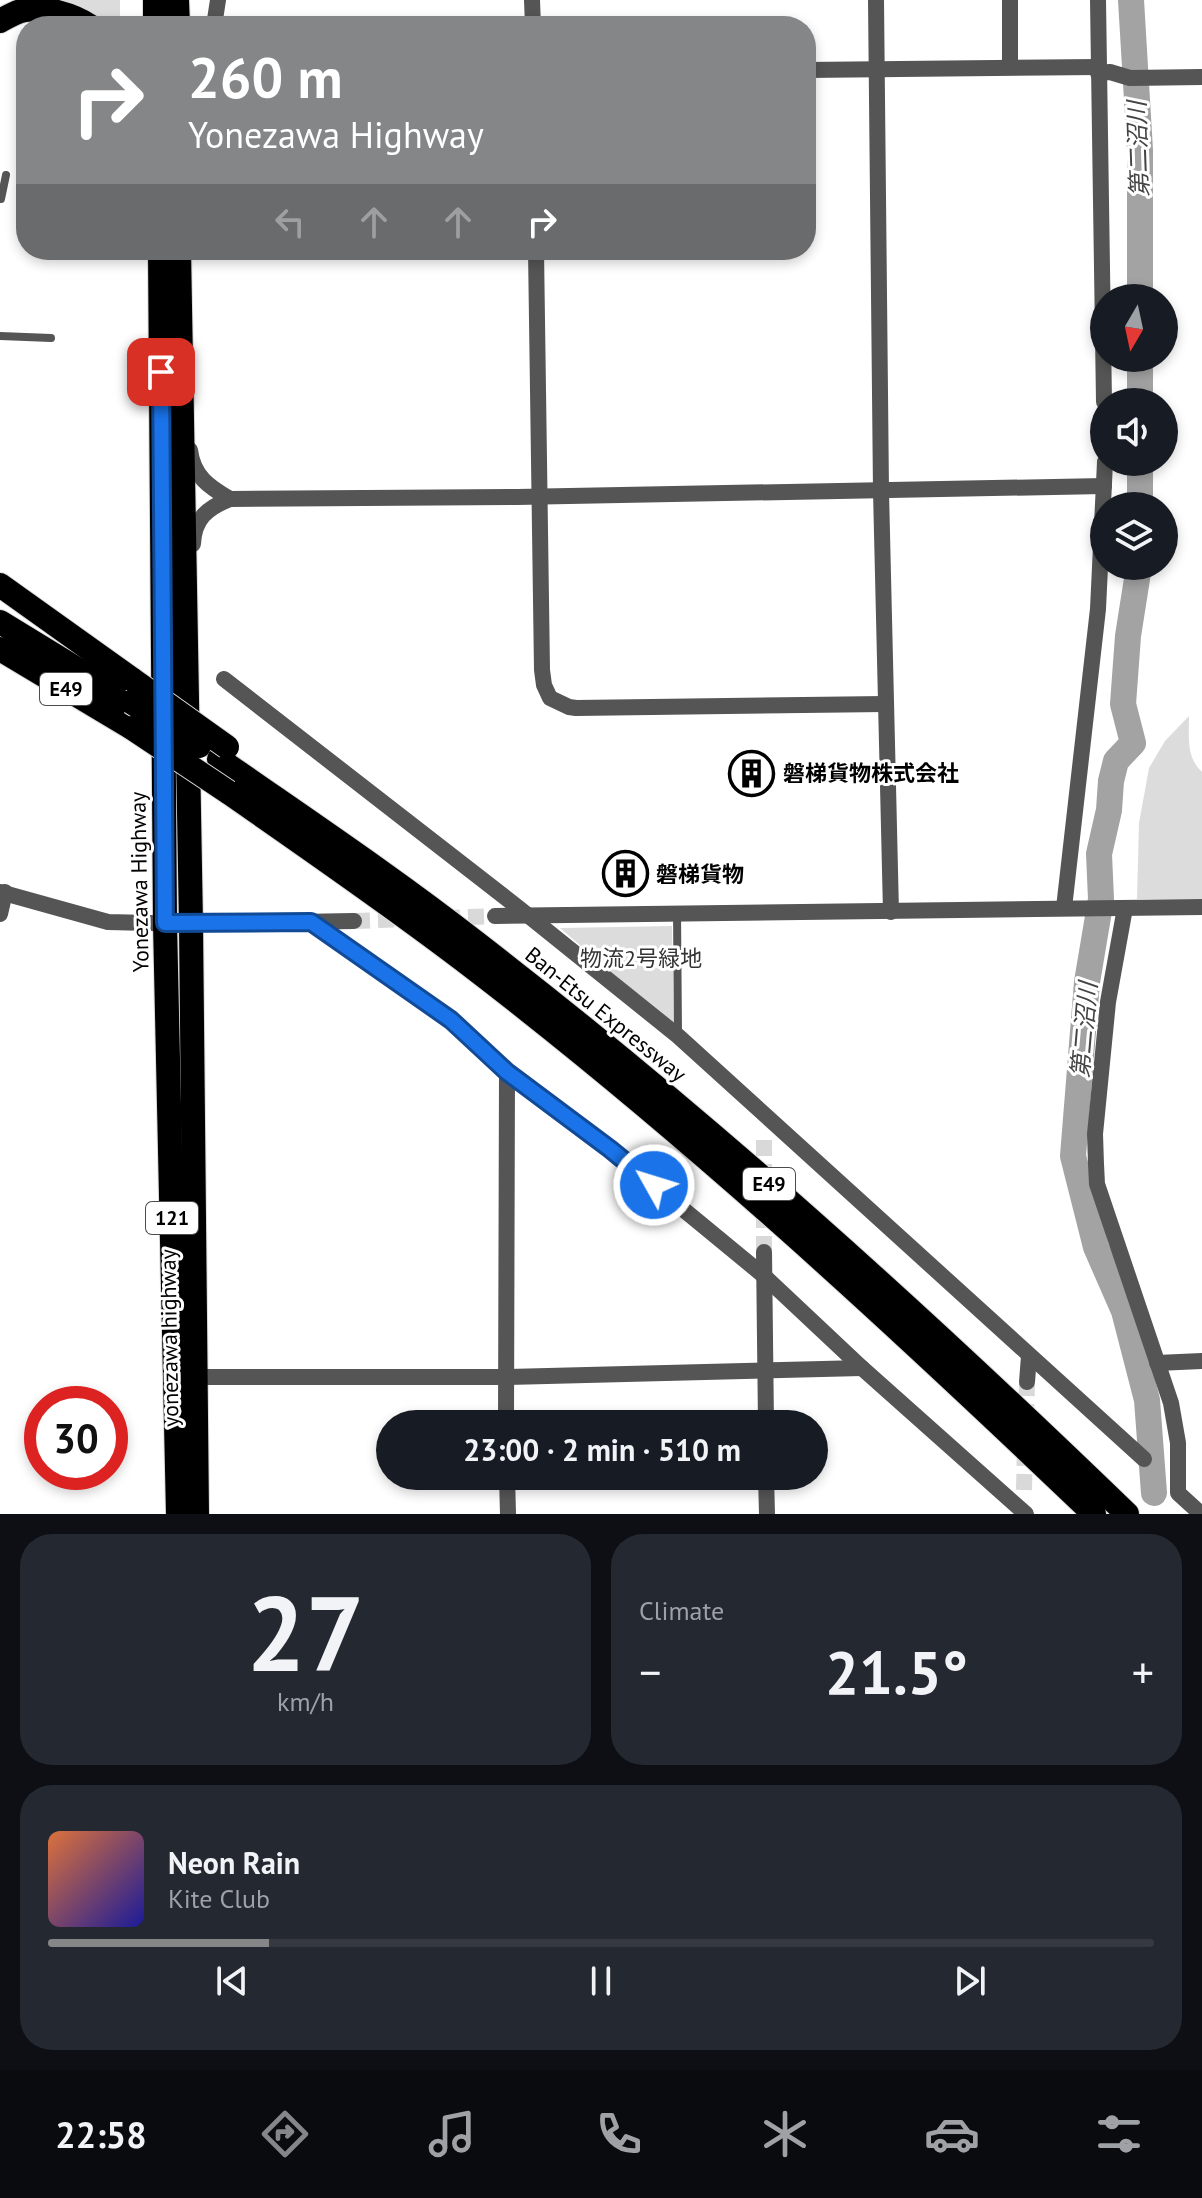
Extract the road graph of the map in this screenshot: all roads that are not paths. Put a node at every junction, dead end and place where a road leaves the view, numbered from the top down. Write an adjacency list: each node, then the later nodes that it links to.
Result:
1 (22, 0): 6 (lane)
2 (876, 0): 9 (street)
3 (1010, 0): 7 (street)
4 (1098, 0): 10 (street)
5 (68, 16): 6 (highway)
6 (2, 20)
7 (1010, 66): 9 (street); 10 (street)
8 (816, 70): 9 (street)
9 (877, 70): 25 (street)
10 (1098, 70): 11 (street); 20 (street)
11 (1202, 77)
12 (6, 175): 13 (lane)
13 (1, 199)
14 (149, 260): 21 (highway)
15 (160, 260): 21 (highway, Yonezawa Highway / 121)
16 (179, 260): 22 (highway, yonezawa highway / 121)
17 (536, 260): 26 (street)
18 (0, 336): 19 (lane)
19 (51, 338)
20 (1104, 388)
21 (161, 398): 46 (highway, Yonezawa Highway / 121)
22 (183, 414): 27 (street); 31 (highway, yonezawa highway / 121)
23 (1104, 476): 24 (street)
24 (1104, 486): 25 (street); 37 (street)
25 (881, 491): 26 (street); 34 (street)
26 (540, 497): 27 (street); 34 (street)
27 (230, 499): 31 (street)
28 (0, 585): 33 (highway)
29 (0, 622): 33 (highway, Ban-Etsu Expressway / E49)
30 (0, 649): 73 (highway, E49, bridge)
31 (186, 660): 47 (highway, yonezawa highway / 121)
32 (224, 679): 42 (street)
33 (132, 691): 74 (highway, Ban-Etsu Expressway / E49, bridge)
34 (885, 704): 40 (street)
35 (2, 892): 41 (street); 46 (street)
36 (1202, 907): 38 (street)
37 (1064, 908): 38 (street); 40 (street)
38 (1121, 908): 56 (street)
39 (677, 910): 40 (street); 42 (street); 48 (lane)
40 (891, 912)
41 (0, 914)
42 (527, 915): 43 (street); 48 (street)
43 (495, 916)
44 (354, 921): 45 (street)
45 (311, 922): 47 (street); 49 (street)
46 (165, 923): 47 (street); 68 (highway, Yonezawa Highway / 121)
47 (191, 924): 59 (highway, yonezawa highway / 121)
48 (678, 1036): 50 (street)
49 (507, 1072): 53 (street); 60 (street)
50 (765, 1115): 51 (street); 54 (street)
51 (764, 1138)
52 (764, 1252): 53 (street)
53 (763, 1275): 57 (street); 58 (street)
54 (1029, 1356): 61 (street); 64 (street)
55 (1202, 1361): 56 (street)
56 (1157, 1363): 75 (street)
57 (862, 1368): 58 (street); 72 (street)
58 (765, 1370): 60 (street); 63 (street)
59 (195, 1377): 60 (street); 69 (highway, yonezawa highway / 121)
60 (505, 1377): 62 (street)
61 (1027, 1382)
62 (506, 1410)
63 (766, 1410)
64 (1144, 1459)
65 (507, 1490): 70 (street)
66 (766, 1490): 71 (street)
67 (1024, 1490): 72 (street)
68 (178, 1514)
69 (197, 1514)
70 (508, 1514)
71 (767, 1514)
72 (1026, 1514)
73 (1094, 1514)
74 (1127, 1514)
75 (1201, 1514)

